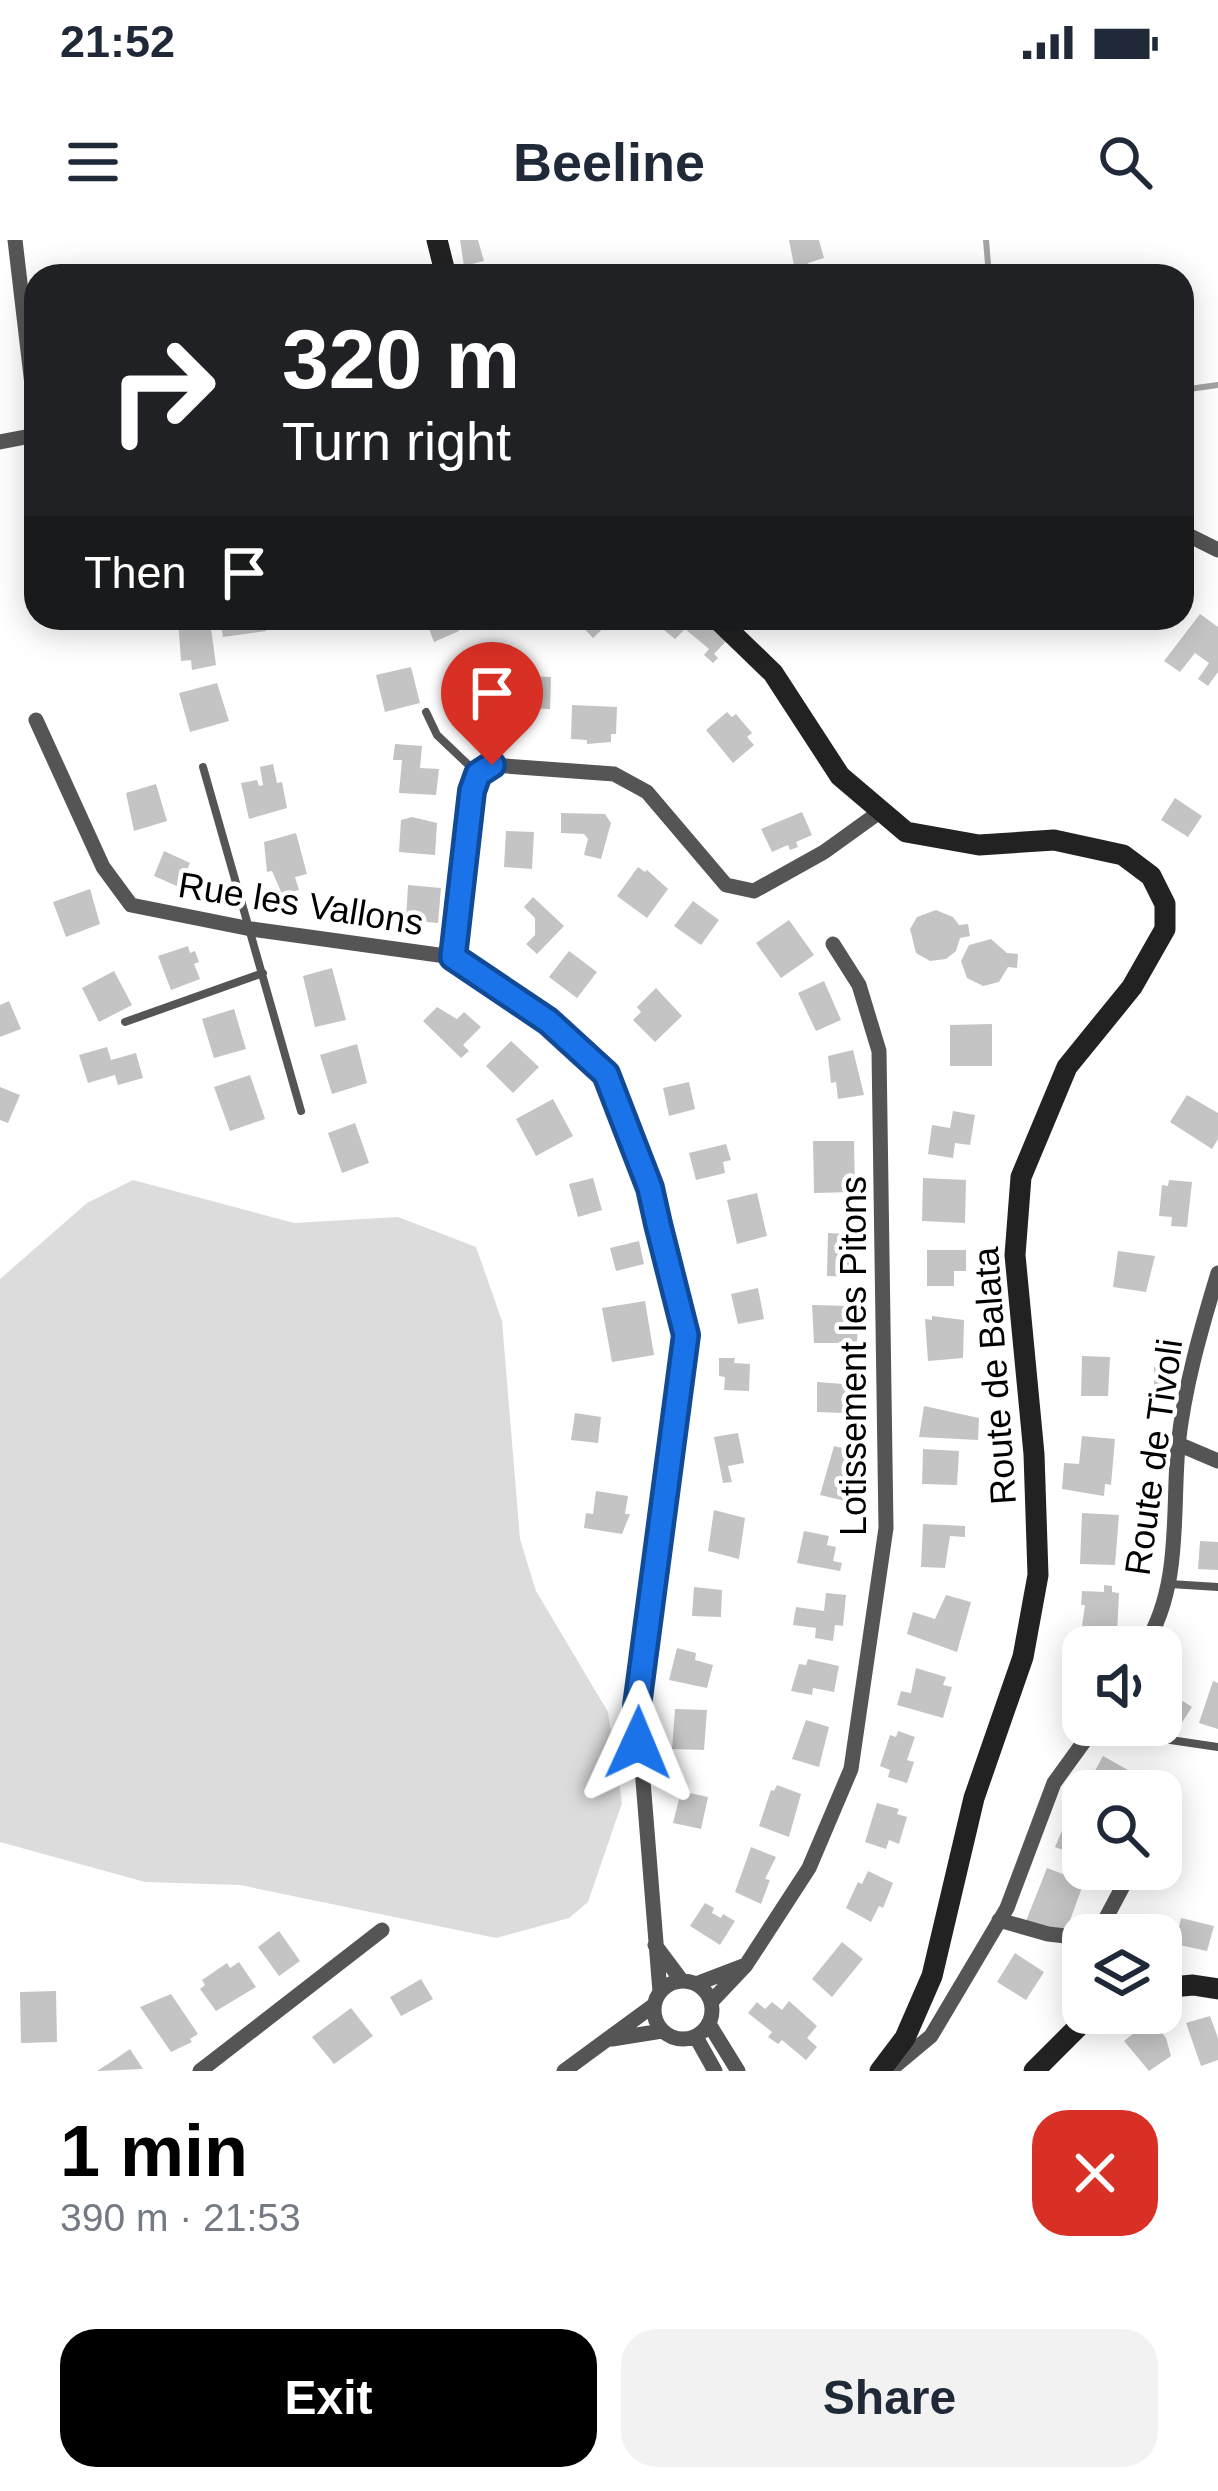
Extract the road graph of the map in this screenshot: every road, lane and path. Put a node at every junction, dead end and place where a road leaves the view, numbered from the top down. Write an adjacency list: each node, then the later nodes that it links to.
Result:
1 (15, 240): 2 (street)
2 (24, 317)
3 (728, 630): 8 (main road, Route de Balata)
4 (427, 712): 7 (lane)
5 (36, 720): 9 (street, Rue les Vallons)
6 (203, 766): 9 (lane)
7 (478, 774): 8 (street); 11 (street)
8 (880, 811): 43 (main road, Route de Balata)
9 (251, 929): 11 (street, Rue les Vallons); 12 (lane)
10 (833, 944): 28 (street, Lotissement les Pitons)
11 (453, 957): 27 (street, Rue les Vallons)
12 (263, 973): 13 (lane); 14 (lane)
13 (125, 1022)
14 (301, 1112)
15 (1218, 1276): 16 (street, Route de Tivoli)
16 (1178, 1444): 17 (street); 18 (street, Route de Tivoli)
17 (1218, 1461)
18 (1169, 1584): 19 (lane); 20 (street, Route de Tivoli)
19 (1218, 1587)
20 (1152, 1626)
21 (1182, 1742): 23 (lane)
22 (1081, 1746): 24 (street)
23 (1218, 1748)
24 (999, 1921): 26 (street); 43 (street)
25 (382, 1930): 39 (street)
26 (1062, 1936)
27 (655, 1946): 29 (street); 32 (street, Rue les Vallons)
28 (746, 1965): 29 (street); 33 (street, Lotissement les Pitons)
29 (689, 1982): 32 (street); 33 (street)
30 (1182, 1985): 31 (main road)
31 (1218, 1989)
32 (657, 1999): 35 (street); 38 (street)
33 (712, 2002): 34 (street)
34 (710, 2024): 37 (street); 42 (street)
35 (662, 2031): 37 (street); 38 (street)
36 (1071, 2034): 44 (main road)
37 (697, 2037): 41 (street)
38 (609, 2040): 40 (street)
39 (200, 2071)
40 (564, 2071)
41 (715, 2071)
42 (738, 2071)
43 (885, 2071)
44 (1034, 2071)

